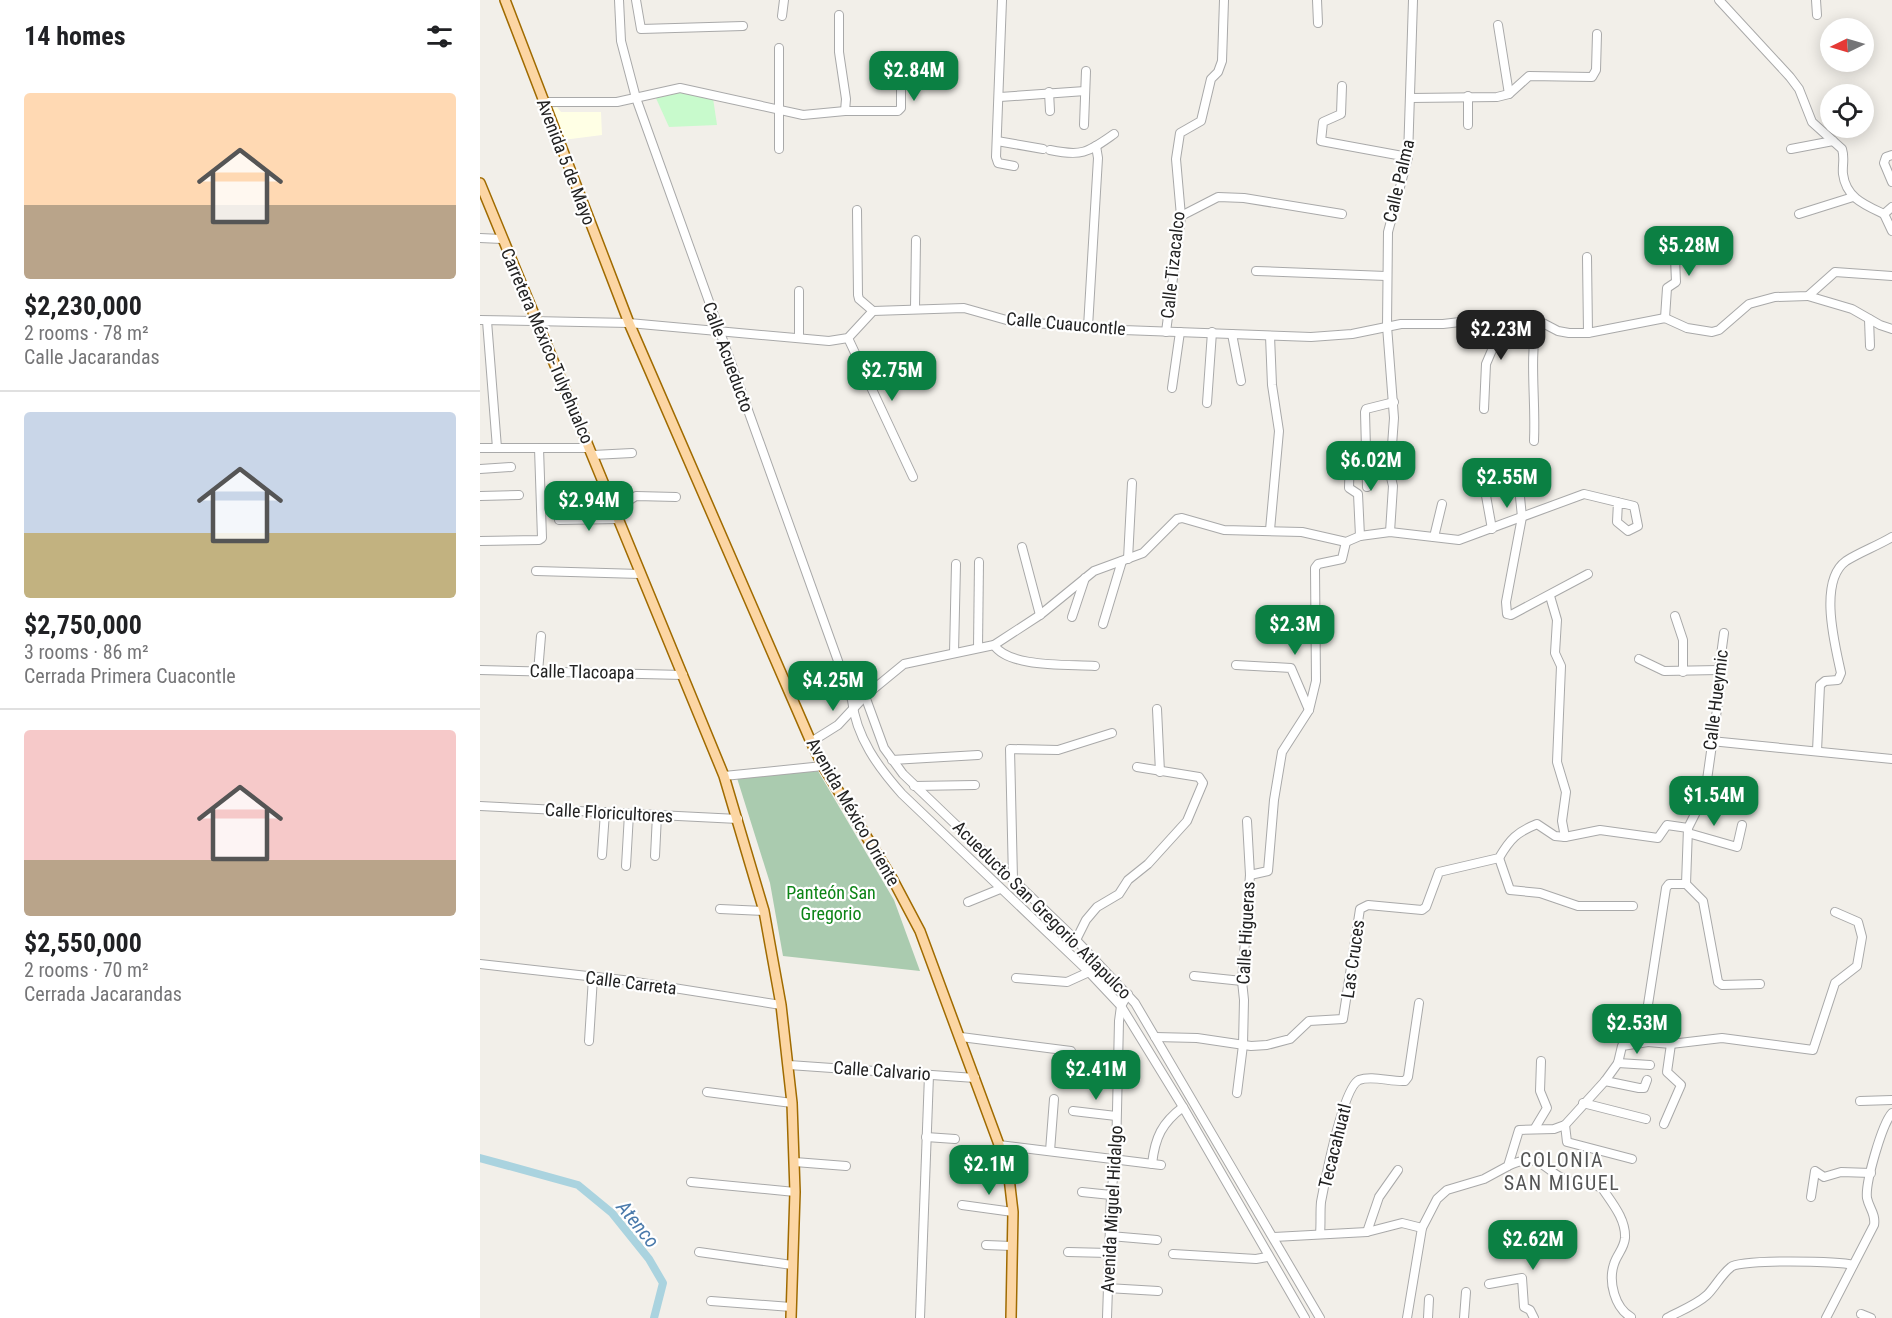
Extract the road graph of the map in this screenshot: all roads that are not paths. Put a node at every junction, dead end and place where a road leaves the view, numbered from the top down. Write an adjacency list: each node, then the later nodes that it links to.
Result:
1 (506, 0): 29 (main road, Avenida 5 de Mayo)
2 (619, 0): 27 (street, Calle Acueducto)
3 (636, 0): 16 (street)
4 (784, 0): 13 (street)
5 (1002, 0): 26 (street)
6 (1224, 0): 52 (street, Calle Tizacalco)
7 (1317, 0): 14 (street)
8 (1413, 0): 28 (street, Calle Palma)
9 (1719, 0): 37 (street)
10 (1816, 0): 12 (street)
11 (840, 15): 31 (street)
12 (1817, 15)
13 (782, 16)
14 (1318, 23)
15 (1498, 25): 24 (street)
16 (743, 26)
17 (1597, 34): 24 (street)
18 (779, 48): 30 (street)
19 (1086, 71): 22 (street)
20 (926, 72): 31 (street)
21 (1342, 86): 42 (street)
22 (1085, 91): 23 (street); 33 (street)
23 (1049, 92): 26 (street); 32 (street)
24 (1509, 94): 25 (street)
25 (1468, 96): 28 (street); 34 (street)
26 (1000, 97): 36 (street)
27 (636, 98): 29 (street); 30 (street); 75 (street, Calle Acueducto)
28 (1412, 98): 42 (street, Calle Palma)
29 (542, 102): 71 (main road, Avenida 5 de Mayo)
30 (778, 108): 31 (street); 39 (street)
31 (845, 111)
32 (1050, 111)
33 (1084, 125)
34 (1468, 125)
35 (1114, 134): 38 (street)
36 (997, 141): 38 (street); 43 (street)
37 (1833, 141): 40 (street); 46 (street)
38 (1096, 146): 74 (street)
39 (779, 149)
40 (1791, 149)
41 (1892, 155): 44 (street)
42 (1408, 157): 60 (street, Calle Palma)
43 (1014, 166)
44 (1892, 182)
45 (480, 183): 56 (main road, Carretera México-Tulyehualco)
46 (1853, 197): 50 (street); 51 (street)
47 (1892, 207): 51 (street)
48 (858, 210): 65 (street)
49 (1342, 214): 52 (street)
50 (1799, 214)
51 (1884, 214): 53 (street)
52 (1181, 216): 77 (street, Calle Tizacalco)
53 (1892, 231)
54 (1674, 232): 67 (street)
55 (480, 238): 56 (street)
56 (502, 239): 72 (main road, Carretera México-Tulyehualco)
57 (916, 240): 64 (street)
58 (1587, 257): 80 (street)
59 (1256, 272): 60 (street)
60 (1386, 276): 73 (street, Calle Palma)
61 (1892, 276): 63 (street)
62 (799, 291): 83 (street)
63 (1808, 296): 67 (street); 68 (street)
64 (915, 308): 65 (street, Calle Cuaucontle); 74 (street, Calle Cuaucontle)
65 (873, 311): 84 (street)
66 (1511, 316): 69 (street, Calle Cuaucontle); 73 (street, Calle Cuaucontle); 90 (street)
67 (1665, 318): 80 (street, Calle Cuaucontle)
68 (1869, 319): 76 (street); 85 (street)
69 (1537, 320): 80 (street, Calle Cuaucontle); 91 (street)
70 (484, 321): 72 (street); 93 (street)
71 (628, 322): 72 (street); 75 (street); 153 (main road, Avenida México Oriente)
72 (538, 323): 95 (main road, Carretera México-Tulyehualco)
73 (1387, 326): 82 (street, Calle Cuaucontle); 88 (street, Calle Palma)
74 (1088, 327): 77 (street, Calle Cuaucontle)
75 (718, 329): 83 (street); 149 (street, Calle Acueducto)
76 (1892, 329)
77 (1166, 332): 78 (street, Calle Cuaucontle)
78 (1180, 332): 79 (street, Calle Cuaucontle); 87 (street)
79 (1212, 332): 81 (street, Calle Cuaucontle); 89 (street)
80 (1588, 333)
81 (1232, 334): 82 (street, Calle Cuaucontle); 86 (street)
82 (1270, 336): 114 (street)
83 (799, 338): 84 (street)
84 (848, 338): 101 (street)
85 (1870, 346)
86 (1241, 381)
87 (1172, 388)
88 (1394, 402): 103 (street); 115 (street, Calle Palma)
89 (1207, 403)
90 (1484, 409)
91 (1534, 441)
92 (480, 448): 93 (street)
93 (496, 448): 94 (street)
94 (539, 448): 95 (street); 119 (street)
95 (591, 451): 97 (street); 110 (main road, Carretera México-Tulyehualco)
96 (1350, 452): 116 (street)
97 (632, 453)
98 (511, 467): 100 (street)
99 (1481, 468): 113 (street)
100 (480, 469)
101 (914, 477)
102 (1132, 483): 122 (street)
103 (1367, 487)
104 (1519, 487): 111 (street)
105 (519, 495): 106 (street)
106 (480, 496)
107 (676, 497): 110 (street)
108 (1618, 502): 111 (street)
109 (1442, 504): 117 (street)
110 (616, 514): 112 (street); 126 (main road, Carretera México-Tulyehualco)
111 (1522, 517): 113 (street); 129 (street)
112 (559, 520)
113 (1492, 529): 117 (street)
114 (1270, 530): 120 (street); 122 (street)
115 (1390, 532): 116 (street); 117 (street)
116 (1360, 536): 120 (street)
117 (1434, 537)
118 (1892, 537): 154 (street)
119 (480, 541)
120 (1346, 542): 150 (street)
121 (1022, 548): 130 (street)
122 (1125, 560): 128 (street); 133 (street)
123 (979, 562): 137 (street)
124 (956, 564): 138 (street)
125 (536, 572): 126 (street)
126 (640, 574): 146 (main road, Carretera México-Tulyehualco)
127 (1588, 574): 129 (street)
128 (1086, 577): 130 (street); 132 (street)
129 (1550, 596): 172 (street)
130 (1040, 615): 136 (street)
131 (1675, 616): 145 (street)
132 (1072, 617)
133 (1103, 624)
134 (1725, 633): 143 (street, Calle Hueymic)
135 (541, 636): 144 (street)
136 (994, 645): 137 (street); 141 (street)
137 (978, 648): 138 (street)
138 (954, 653): 147 (street)
139 (1639, 659): 145 (street)
140 (1236, 665): 150 (street)
141 (1095, 666)
142 (480, 670): 144 (street, Calle Tlacoapa)
143 (1719, 670): 145 (street); 152 (street, Calle Hueymic)
144 (538, 672): 146 (street, Calle Tlacoapa)
145 (1683, 672)
146 (683, 675): 161 (main road, Carretera México-Tulyehualco)
147 (865, 696): 149 (street); 157 (street, Acueducto San Gregorio Atlapulco)
148 (1157, 709): 160 (street)
149 (853, 710): 153 (street); 180 (street, Acueducto San Gregorio Atlapulco)
150 (1309, 710): 177 (street)
151 (1112, 733): 178 (street)
152 (1711, 741): 154 (street); 171 (street, Calle Hueymic)
153 (811, 742): 158 (main road, Avenida México Oriente)
154 (1817, 752): 156 (street)
155 (978, 756): 157 (street)
156 (1892, 759)
157 (892, 760): 163 (street, Acueducto San Gregorio Atlapulco)
158 (823, 766): 161 (street); 198 (main road, Avenida México Oriente)
159 (1137, 767): 160 (street)
160 (1160, 772): 186 (street)
161 (724, 776): 168 (main road, Carretera México-Tulyehualco)
162 (975, 785): 163 (street)
163 (914, 786): 178 (street, Acueducto San Gregorio Atlapulco)
164 (480, 806): 165 (street, Calle Floricultores)
165 (605, 812): 166 (street, Calle Floricultores); 173 (street)
166 (629, 814): 167 (street, Calle Floricultores); 176 (street)
167 (657, 815): 168 (street, Calle Floricultores); 174 (street)
168 (738, 819): 184 (main road, Carretera México-Tulyehualco)
169 (1247, 820): 177 (street, Calle Higueras)
170 (1742, 825): 171 (street)
171 (1688, 831): 172 (street); 179 (street, Calle Hueymic)
172 (1565, 837): 175 (street)
173 (602, 855)
174 (655, 856)
175 (1499, 858): 182 (street); 203 (street, Las Cruces)
176 (626, 866)
177 (1250, 875): 192 (street, Calle Higueras)
178 (1013, 879): 186 (street, Acueducto San Gregorio Atlapulco)
179 (1686, 884): 193 (street); 201 (street)
180 (1000, 889): 181 (street); 188 (street, Acueducto San Gregorio Atlapulco)
181 (968, 902)
182 (1633, 906)
183 (720, 909): 184 (street)
184 (764, 911): 196 (main road, Carretera México-Tulyehualco)
185 (1835, 912): 202 (street)
186 (1076, 940): 194 (street, Acueducto San Gregorio Atlapulco)
187 (480, 964): 190 (street, Calle Carreta)
188 (1089, 972): 191 (street); 197 (street, Acueducto San Gregorio Atlapulco)
189 (1194, 976): 192 (street)
190 (593, 977): 196 (street, Calle Carreta); 200 (street)
191 (1016, 978)
192 (1242, 981): 203 (street, Calle Higueras)
193 (1760, 984)
194 (1128, 994): 197 (street, Avenida Miguel Hidalgo); 199 (street, Acueducto San Gregorio Atlapulco)
195 (1419, 1003): 248 (street, Tecacahuatl)
196 (781, 1005): 207 (main road, Carretera México-Tulyehualco)
197 (1121, 1006): 220 (street, Acueducto San Gregorio Atlapulco); 223 (street, Avenida Miguel Hidalgo)
198 (961, 1036): 204 (street); 210 (main road, Avenida México Oriente)
199 (1155, 1037): 203 (street, Las Cruces); 250 (street, Acueducto San Gregorio Atlapulco)
200 (589, 1041)
201 (1648, 1042): 202 (street); 206 (street)
202 (1671, 1044): 225 (street)
203 (1243, 1045): 214 (street, Calle Higueras)
204 (1071, 1051)
205 (1541, 1061): 227 (street)
206 (1618, 1063): 208 (street); 212 (street)
207 (789, 1065): 209 (street, Calle Calvario); 218 (main road, Carretera México-Tulyehualco)
208 (1650, 1065)
209 (929, 1075): 210 (street, Calle Calvario); 228 (street)
210 (975, 1078): 230 (main road, Avenida México Oriente)
211 (1647, 1080): 212 (street)
212 (1605, 1081): 219 (street)
213 (706, 1092): 218 (street)
214 (1237, 1093)
215 (1054, 1100): 231 (street)
216 (1892, 1100): 217 (street)
217 (1860, 1101)
218 (792, 1103): 234 (main road, Carretera México-Tulyehualco)
219 (1583, 1103): 224 (street); 226 (street)
220 (1184, 1107): 233 (street); 258 (street, Acueducto San Gregorio Atlapulco)
221 (1073, 1111): 223 (street)
222 (1892, 1113): 238 (street)
223 (1116, 1116): 233 (street, Avenida Miguel Hidalgo)
224 (1646, 1119)
225 (1664, 1124)
226 (1565, 1125): 227 (street); 232 (street)
227 (1535, 1128): 236 (street)
228 (926, 1137): 229 (street); 271 (street)
229 (956, 1139)
230 (999, 1145): 231 (street); 245 (main road, Avenida México Oriente)
231 (1050, 1151): 233 (street)
232 (1632, 1159)
233 (1115, 1160): 242 (street, Avenida Miguel Hidalgo)
234 (795, 1162): 235 (street); 240 (main road, Carretera México-Tulyehualco)
235 (846, 1166)
236 (1508, 1166): 246 (street); 269 (street)
237 (1398, 1170): 247 (street)
238 (1871, 1173): 243 (street); 259 (street)
239 (691, 1182): 240 (street)
240 (795, 1192): 260 (main road, Carretera México-Tulyehualco)
241 (1082, 1192): 242 (street)
242 (1111, 1195): 249 (street, Avenida Miguel Hidalgo)
243 (1811, 1197)
244 (962, 1205): 245 (street)
245 (1013, 1212): 253 (main road, Avenida México Oriente)
246 (1422, 1228): 247 (street); 276 (street)
247 (1367, 1232): 248 (street)
248 (1320, 1234): 250 (street)
249 (1110, 1236): 251 (street); 256 (street, Avenida Miguel Hidalgo)
250 (1274, 1237): 275 (street, Acueducto San Gregorio Atlapulco)
251 (1157, 1240)
252 (986, 1245): 253 (street)
253 (1012, 1246): 272 (main road, Avenida México Oriente)
254 (699, 1252): 260 (street)
255 (1068, 1252): 256 (street)
256 (1109, 1253): 262 (street, Avenida Miguel Hidalgo)
257 (1173, 1254): 258 (street)
258 (1267, 1257): 274 (street, Acueducto San Gregorio Atlapulco)
259 (1853, 1264): 280 (street); 281 (street)
260 (792, 1265): 267 (main road, Carretera México-Tulyehualco)
261 (1489, 1284): 279 (street)
262 (1107, 1288): 263 (street); 273 (street, Avenida Miguel Hidalgo)
263 (1158, 1291)
264 (1466, 1292): 278 (street)
265 (1429, 1299): 277 (street)
266 (711, 1300): 267 (street)
267 (792, 1307): 270 (main road, Carretera México-Tulyehualco)
268 (1861, 1314): 282 (street)
269 (1631, 1317)
270 (791, 1318)
271 (920, 1318)
272 (1011, 1318)
273 (1107, 1318)
274 (1305, 1318)
275 (1320, 1318)
276 (1407, 1318)
277 (1428, 1318)
278 (1464, 1318)
279 (1534, 1318)
280 (1667, 1318)
281 (1826, 1318)
282 (1872, 1318)

